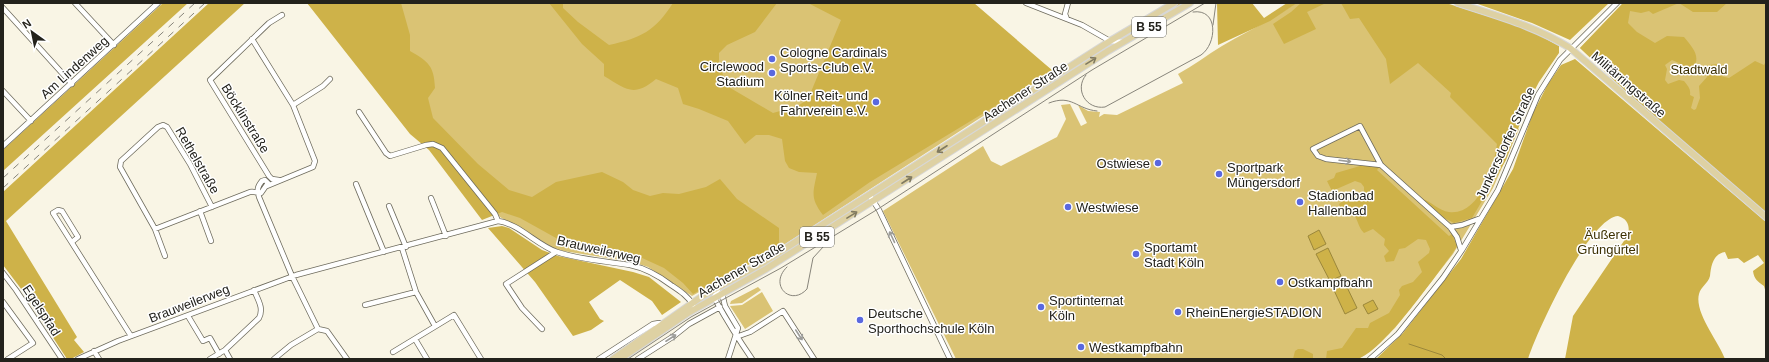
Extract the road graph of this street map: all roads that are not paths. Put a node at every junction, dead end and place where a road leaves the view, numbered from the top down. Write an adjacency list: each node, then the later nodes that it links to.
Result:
1 (75, 3): 15 (street)
2 (1026, 3): 11 (street)
3 (1068, 3): 11 (street)
4 (1174, 3): 13 (main road, Aachener Straße / B 55)
5 (1190, 3): 14 (main road, Aachener Straße / B 55)
6 (1458, 3): 16 (main road, Militärringstraße)
7 (1617, 3): 16 (street, Junkersdorfer Straße)
8 (155, 4): 15 (street, Am Lindenweg)
9 (3, 8): 19 (street)
10 (282, 15): 12 (street)
11 (1066, 19): 13 (street)
12 (252, 39): 21 (street); 26 (street, Böcklinstraße)
13 (1110, 41): 14 (street); 17 (street); 35 (main road, Aachener Straße / B 55, one-way to 35)
14 (1123, 42): 17 (main road, Aachener Straße / B 55)
15 (114, 45): 19 (street, Am Lindenweg)
16 (1570, 48): 40 (main road, Militärringstraße); 41 (street, Junkersdorfer Straße)
17 (1108, 51): 35 (main road, Aachener Straße / B 55, one-way to 17)
18 (330, 79): 21 (street)
19 (72, 84): 23 (street, Am Lindenweg)
20 (3, 91): 23 (street)
21 (293, 105): 28 (street)
22 (359, 112): 42 (street)
23 (31, 121): 24 (street, Am Lindenweg)
24 (3, 146)
25 (1381, 165): 25 (street, one-way to 25); 43 (street)
26 (264, 168): 27 (street, Böcklinstraße); 29 (street, Böcklinstraße)
27 (268, 174): 28 (street, Böcklinstraße); 31 (street)
28 (279, 180): 31 (street)
29 (260, 183): 31 (street); 32 (street); 33 (street, Böcklinstraße)
30 (356, 184): 50 (street)
31 (266, 187): 33 (street); 36 (street)
32 (250, 192): 33 (street); 38 (street)
33 (258, 192): 36 (street, Böcklinstraße)
34 (431, 198): 45 (street)
35 (872, 198): 56 (main road, Aachener Straße / B 55); 95 (street, one-way to 35)
36 (262, 203): 54 (street, Böcklinstraße)
37 (389, 206): 48 (street)
38 (212, 207): 39 (street); 44 (street, Rethelstraße)
39 (200, 211): 44 (street); 46 (street)
40 (1766, 216)
41 (1481, 218): 43 (street); 49 (street, Junkersdorfer Straße)
42 (498, 221): 45 (street, Brauweilerweg); 51 (street, Brauweilerweg)
43 (1450, 227): 49 (street)
44 (155, 229): 52 (street)
45 (446, 236): 48 (street, Brauweilerweg)
46 (212, 241)
47 (72, 242): 47 (street); 70 (street)
48 (404, 247): 50 (street, Brauweilerweg); 57 (street)
49 (1462, 250): 96 (street, Junkersdorfer Straße)
50 (384, 252): 54 (street, Brauweilerweg)
51 (556, 252): 62 (street, Brauweilerweg); 69 (street)
52 (165, 256)
53 (3, 273): 80 (street, Egelspfad)
54 (292, 276): 55 (street, Brauweilerweg); 68 (street)
55 (254, 290): 65 (street, Brauweilerweg); 73 (street)
56 (720, 290): 58 (main road, Aachener Straße / B 55); 59 (main road, Aachener Straße / B 55); 63 (street)
57 (416, 292): 61 (street); 67 (street)
58 (704, 295): 59 (street); 62 (main road, Aachener Straße / B 55)
59 (714, 298): 62 (main road, Aachener Straße / B 55); 63 (street); 64 (street)
60 (3, 302): 79 (street)
61 (366, 304)
62 (694, 306): 66 (main road, Aachener Straße / B 55); 90 (main road, Aachener Straße / B 55)
63 (725, 306): 71 (street)
64 (720, 308): 71 (street); 91 (street, Aachener Straße, one-way to 64)
65 (188, 316): 70 (street, Brauweilerweg); 76 (street)
66 (660, 325): 88 (street, Aachener Straße); 89 (main road, Aachener Straße / B 55)
67 (436, 326): 72 (street); 87 (street)
68 (318, 329): 78 (street); 85 (street)
69 (542, 329)
70 (131, 336): 74 (street, Brauweilerweg)
71 (736, 336): 92 (street); 93 (street); 94 (street, one-way to 94)
72 (415, 339): 75 (street); 86 (street)
73 (225, 350): 76 (street); 84 (street)
74 (94, 351): 81 (street, Brauweilerweg); 82 (street)
75 (393, 352)
76 (219, 354): 83 (street)
77 (3, 357): 79 (street)
78 (345, 358)
79 (7, 359)
80 (62, 359)
81 (78, 359)
82 (99, 359)
83 (210, 359)
84 (230, 359)
85 (274, 359)
86 (427, 359)
87 (481, 359)
88 (599, 359)
89 (613, 359)
90 (620, 359)
91 (638, 359)
92 (728, 359)
93 (752, 359)
94 (814, 359)
95 (950, 359)
96 (1370, 359)

